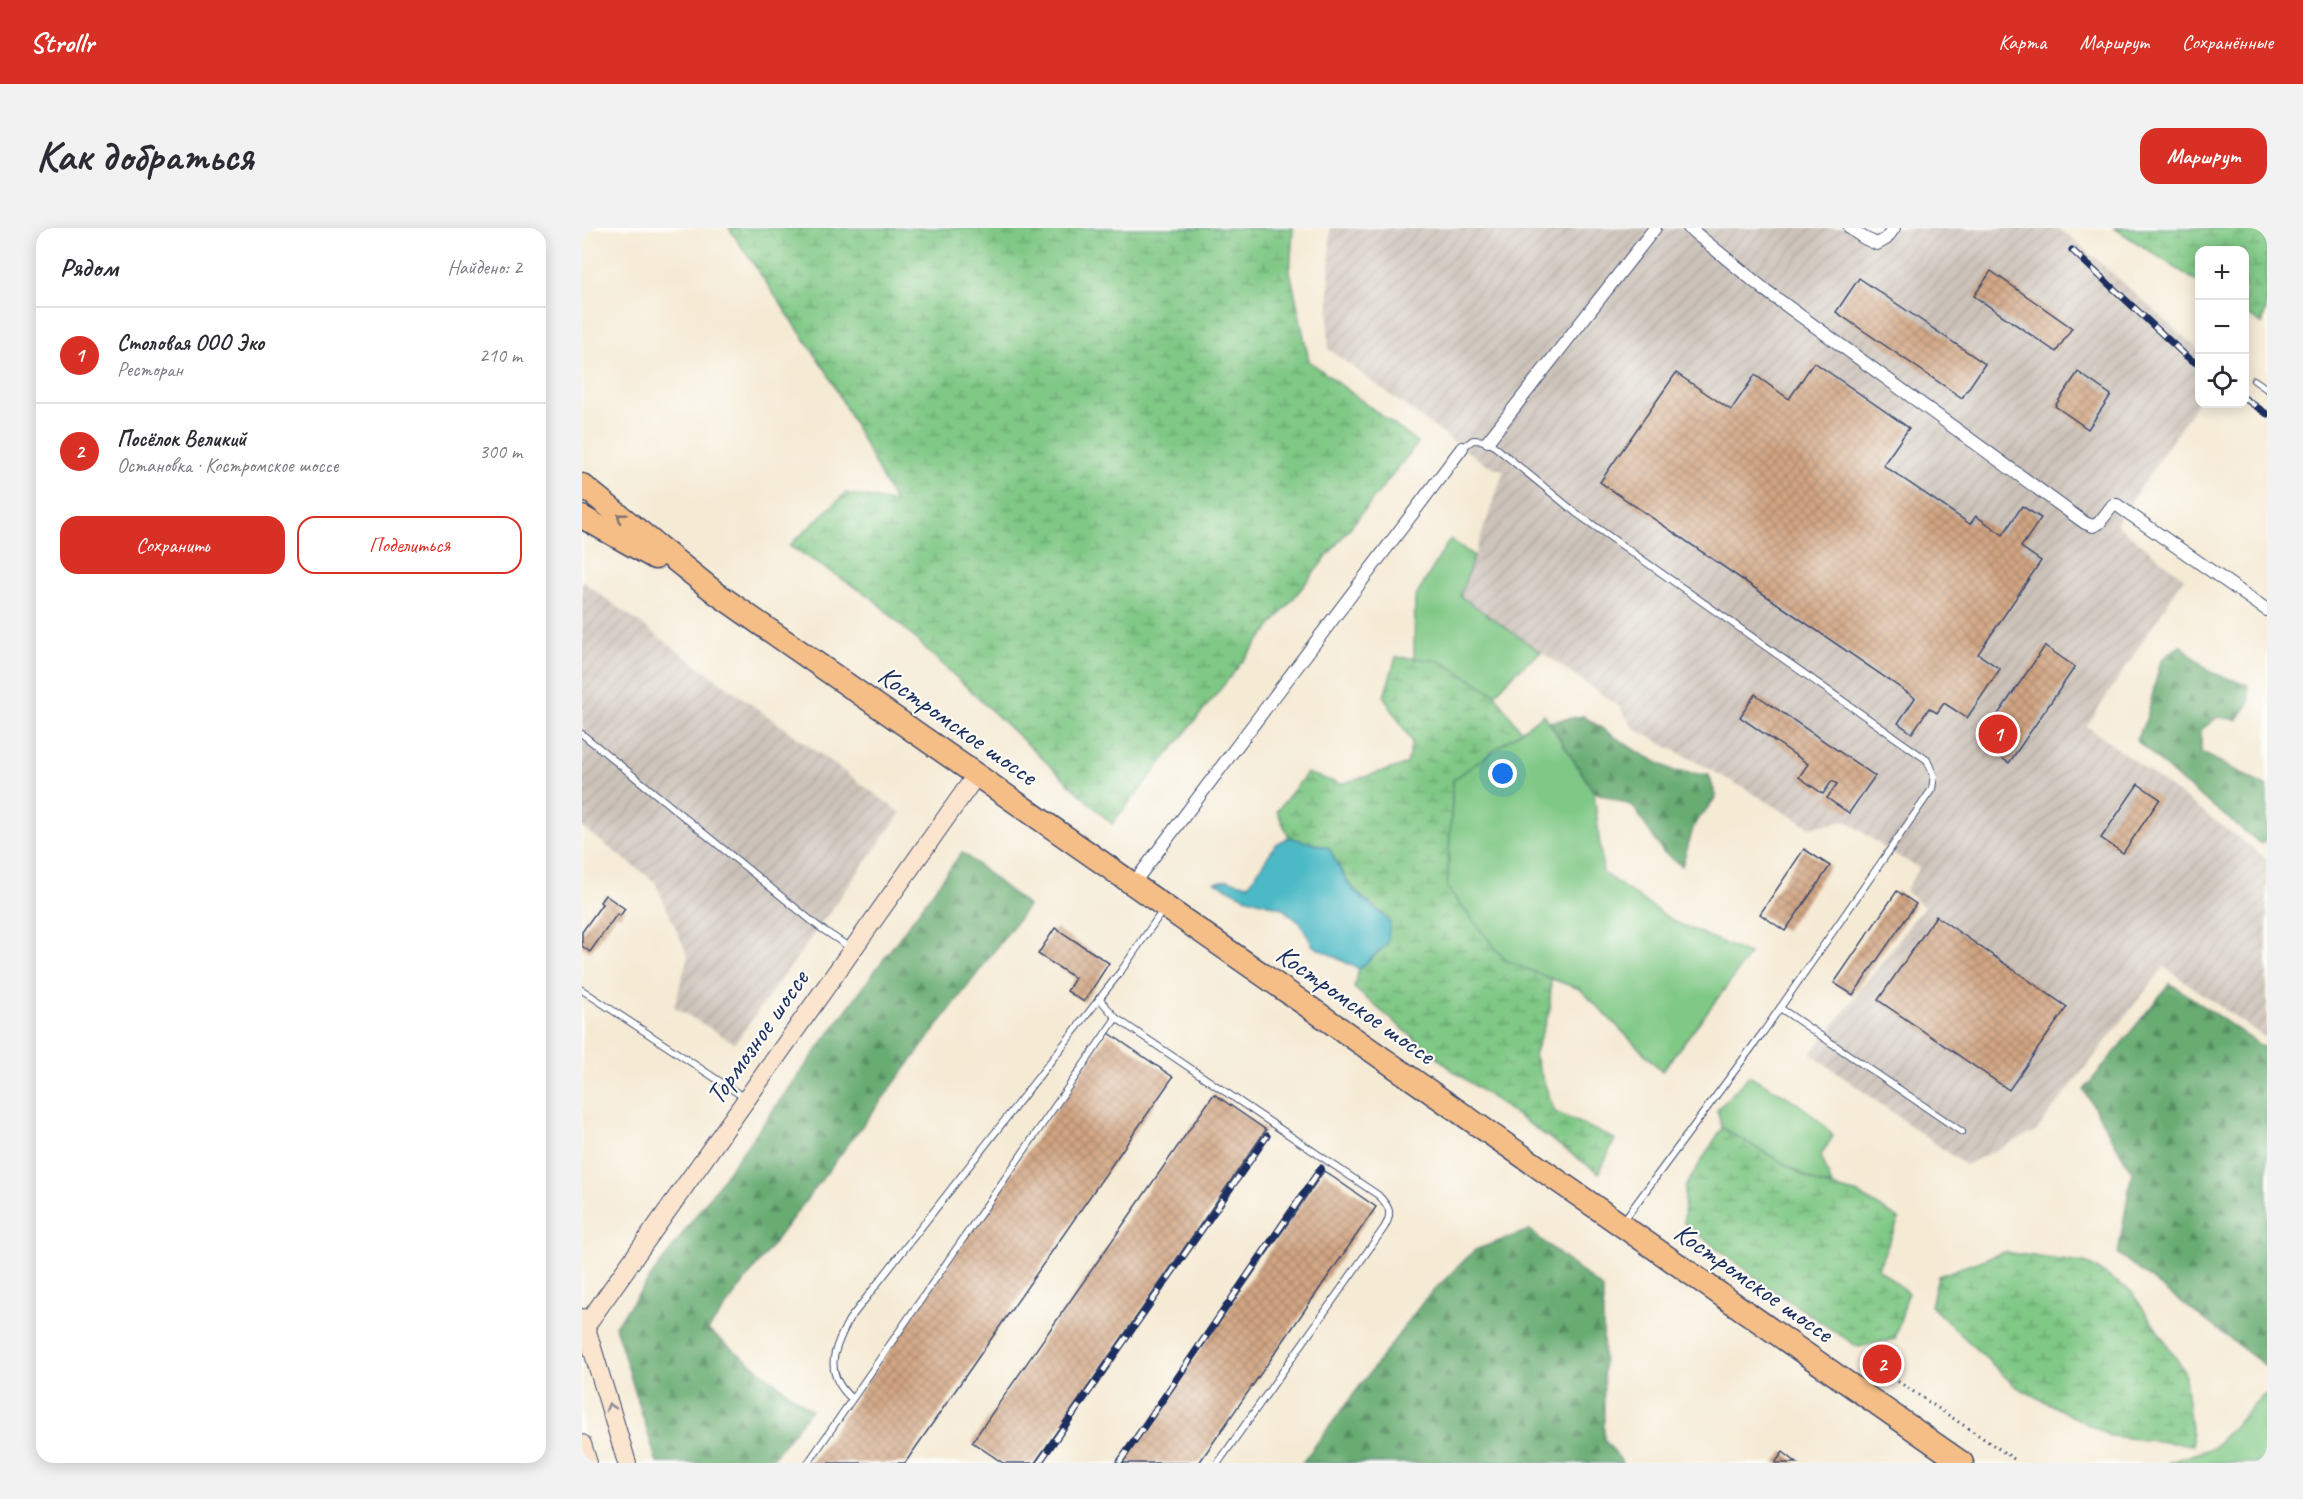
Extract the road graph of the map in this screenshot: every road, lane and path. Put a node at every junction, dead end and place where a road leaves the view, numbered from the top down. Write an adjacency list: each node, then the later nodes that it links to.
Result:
1 (1655, 228): 7 (street)
2 (1689, 228): 12 (street)
3 (1850, 228): 4 (street)
4 (1894, 228)
5 (2254, 380): 6 (lane)
6 (2267, 389)
7 (1488, 441): 8 (lane); 20 (lane)
8 (1462, 448): 15 (street)
9 (582, 485): 11 (highway, one-way to 9)
10 (582, 517): 11 (highway)
11 (716, 593): 14 (highway, Костромское шоссе)
12 (2267, 610)
13 (582, 734): 17 (lane)
14 (977, 774): 15 (highway, Костромское шоссе); 17 (street, Тормозное шоссе)
15 (1132, 884): 16 (highway, Костромское шоссе)
16 (1166, 907): 19 (lane); 24 (highway, Костромское шоссе)
17 (852, 949): 22 (street, Тормозное шоссе)
18 (582, 990): 22 (lane)
19 (1099, 998): 21 (lane); 27 (lane)
20 (1780, 1008): 23 (lane); 24 (lane)
21 (1116, 1018): 27 (lane); 33 (lane)
22 (745, 1099): 25 (street, Тормозное шоссе)
23 (1962, 1132)
24 (1620, 1226): 34 (highway, Костромское шоссе)
25 (583, 1324): 31 (street, one-way to 25)
26 (1878, 1368): 29 (path)
27 (852, 1399): 32 (lane)
28 (582, 1444): 30 (street)
29 (2017, 1461)
30 (588, 1463)
31 (627, 1463)
32 (808, 1463)
33 (1218, 1463)
34 (1962, 1463)

